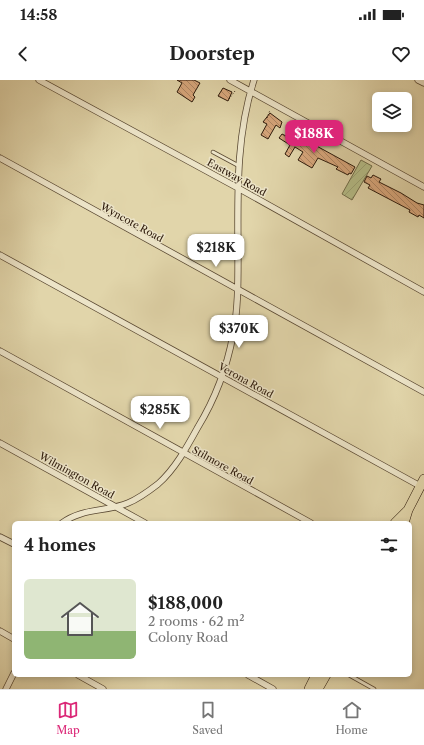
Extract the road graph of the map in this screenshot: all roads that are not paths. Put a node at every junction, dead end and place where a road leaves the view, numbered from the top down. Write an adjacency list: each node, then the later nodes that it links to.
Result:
1 (39, 80): 11 (street, Eastway Road)
2 (230, 80): 6 (street)
3 (254, 80): 6 (street)
4 (418, 80): 5 (street)
5 (424, 83)
6 (250, 91): 9 (street); 10 (street)
7 (213, 152): 9 (lane)
8 (0, 158): 13 (street, Wyncote Road)
9 (239, 166): 11 (street)
10 (424, 187)
11 (238, 188): 13 (street); 14 (street, Eastway Road)
12 (0, 255): 16 (street, Verona Road)
13 (238, 291): 16 (street); 17 (street, Wyncote Road)
14 (424, 292)
15 (0, 351): 19 (street, Stilmore Road)
16 (222, 377): 19 (street); 20 (street, Verona Road)
17 (424, 392)
18 (0, 443): 21 (street, Wilmington Road)
19 (183, 453): 21 (street); 25 (street, Stilmore Road)
20 (422, 482): 22 (main road)
21 (115, 506): 23 (street); 24 (street, Wilmington Road)
22 (409, 507): 26 (main road); 27 (main road)
23 (65, 521)
24 (141, 521)
25 (307, 521)
26 (397, 521)
27 (405, 521)
28 (0, 537): 29 (street)
29 (12, 543)
30 (0, 631): 31 (street)
31 (12, 638)
32 (12, 677): 38 (street)
33 (82, 677): 39 (street)
34 (252, 677): 40 (street)
35 (315, 677): 41 (main road)
36 (325, 677): 42 (main road)
37 (353, 677): 43 (lane)
38 (6, 689)
39 (103, 689)
40 (273, 689)
41 (309, 689)
42 (318, 689)
43 (374, 689)

